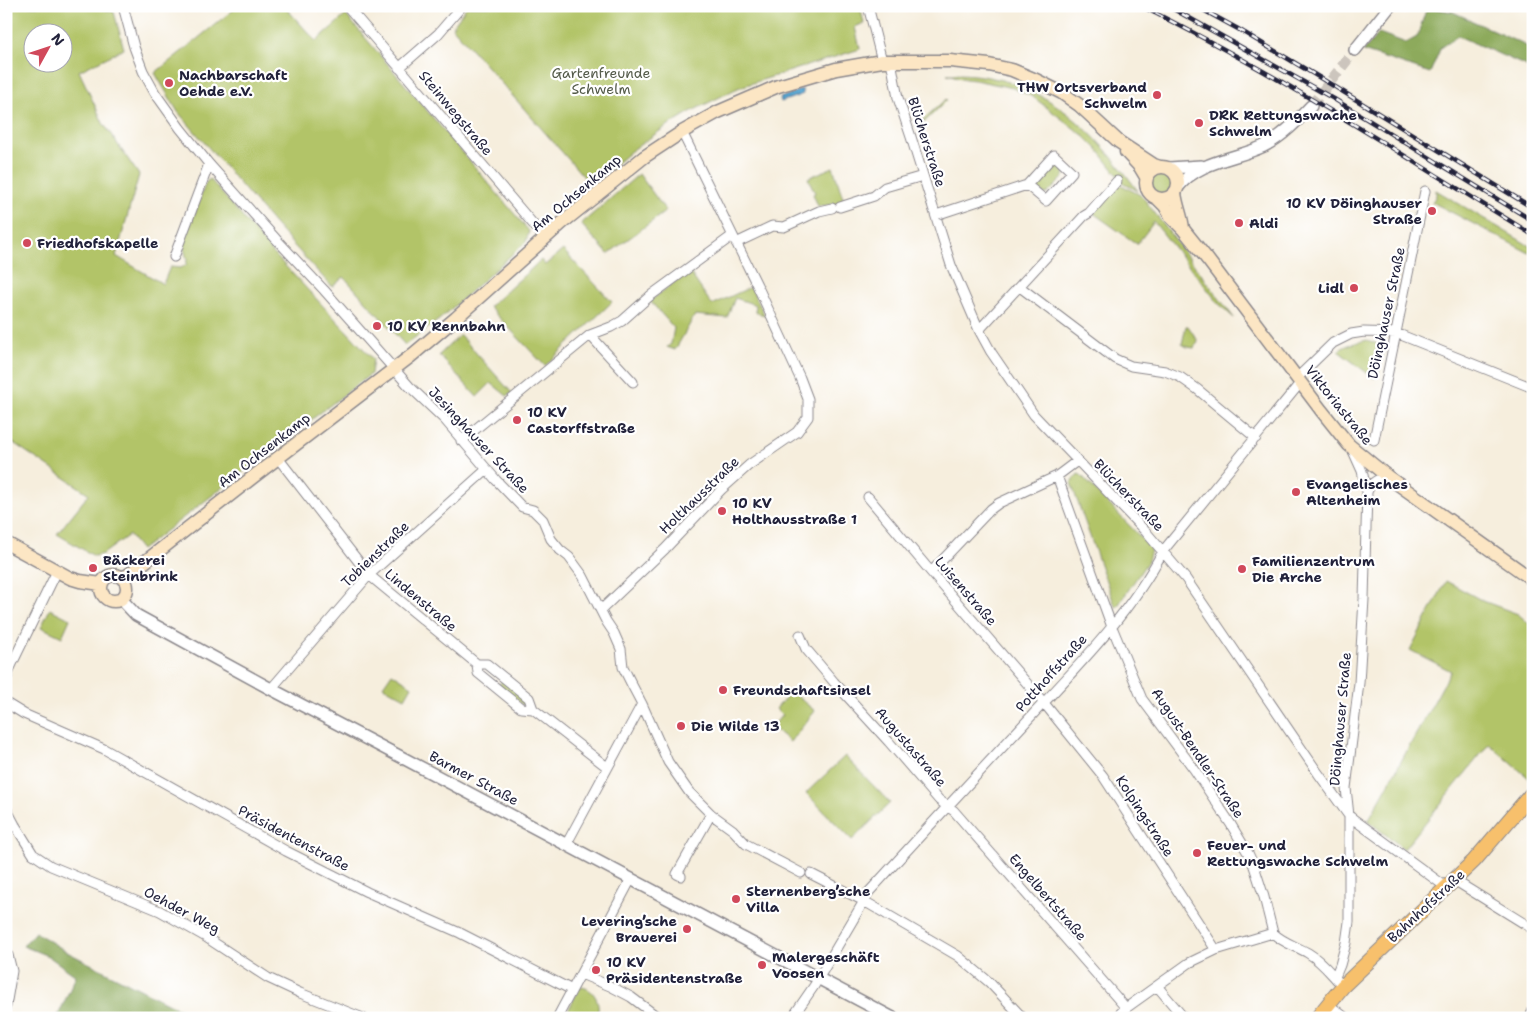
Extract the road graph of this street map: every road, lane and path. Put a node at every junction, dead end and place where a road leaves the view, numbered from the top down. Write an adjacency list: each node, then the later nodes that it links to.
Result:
1 (123, 6): 12 (street, Jesinghauser Straße)
2 (347, 6): 8 (street, Steinwegstraße)
3 (462, 6): 8 (street)
4 (868, 6): 7 (street, Blücherstraße)
5 (1390, 6): 6 (street)
6 (1355, 50)
7 (886, 61): 10 (main road, Am Ochsenkamp); 11 (main road, Am Ochsenkamp); 15 (street, Blücherstraße)
8 (399, 68): 24 (street, Steinwegstraße)
9 (1311, 106): 13 (street)
10 (682, 132): 24 (main road, Am Ochsenkamp); 25 (street)
11 (1119, 142): 14 (main road, Am Ochsenkamp); 16 (main road, Am Ochsenkamp)
12 (209, 164): 26 (street); 31 (street, Jesinghauser Straße)
13 (1208, 166): 14 (street); 19 (street)
14 (1165, 168): 16 (main road); 19 (main road)
15 (923, 176): 22 (street, Blücherstraße); 25 (street)
16 (1146, 177): 21 (main road)
17 (1117, 181): 27 (street)
18 (1027, 185): 18 (street); 22 (street)
19 (1177, 189): 21 (main road); 23 (main road, Viktoriastraße)
20 (1425, 191): 29 (street, Döinghauser Straße)
21 (1158, 199): 23 (main road, Viktoriastraße)
22 (936, 215): 28 (street, Blücherstraße)
23 (1183, 229): 32 (main road, Viktoriastraße)
24 (545, 238): 31 (main road, Am Ochsenkamp)
25 (734, 239): 30 (street); 55 (street, Holthausstraße)
26 (174, 257)
27 (1020, 287): 28 (street); 35 (street)
28 (979, 330): 40 (street, Blücherstraße)
29 (1396, 334): 32 (street, Potthoffstraße); 34 (street, Potthoffstraße); 36 (street, Döinghauser Straße)
30 (590, 335): 33 (street); 37 (street)
31 (395, 369): 37 (street, Jesinghauser Straße); 39 (main road, Am Ochsenkamp)
32 (1299, 380): 35 (street, Potthoffstraße); 38 (main road, Viktoriastraße)
33 (633, 382)
34 (1533, 388)
35 (1256, 438): 47 (street, Potthoffstraße)
36 (1374, 440)
37 (461, 441): 41 (street, Jesinghauser Straße)
38 (1350, 445): 43 (main road, Viktoriastraße); 44 (street, Döinghauser Straße)
39 (278, 458): 50 (street, Lindenstraße); 51 (main road, Am Ochsenkamp)
40 (1077, 461): 42 (street); 47 (street, Blücherstraße)
41 (487, 469): 50 (street, Tobienstraße); 55 (street, Jesinghauser Straße)
42 (1057, 476): 49 (street); 56 (street, August-Bendler-Straße)
43 (1388, 477): 44 (street); 52 (main road, Viktoriastraße)
44 (1367, 492): 70 (street, Döinghauser Straße)
45 (868, 497): 49 (street, Luisenstraße)
46 (6, 543): 48 (main road)
47 (1163, 551): 56 (street, Potthoffstraße); 70 (street, Blücherstraße)
48 (57, 571): 53 (main road); 59 (street)
49 (931, 572): 62 (street, Luisenstraße)
50 (369, 575): 58 (street, Lindenstraße); 60 (street, Tobienstraße)
51 (123, 579): 53 (main road); 54 (main road)
52 (1533, 580)
53 (101, 584): 54 (main road)
54 (121, 599): 60 (street, Barmer Straße)
55 (601, 610): 63 (street, Jesinghauser Straße)
56 (1112, 626): 62 (street, Potthoffstraße); 77 (street, August-Bendler-Straße)
57 (800, 635): 67 (street, Augustastraße)
58 (477, 664): 64 (street, Lindenstraße); 64 (street, Lindenstraße)
59 (6, 680)
60 (272, 690): 71 (street, Barmer Straße)
61 (6, 703): 84 (street, Präsidentenstraße)
62 (1044, 703): 67 (street, Potthoffstraße); 78 (street, Kolpingstraße)
63 (642, 704): 65 (street); 69 (street, Jesinghauser Straße)
64 (533, 709): 65 (street, Lindenstraße)
65 (607, 767): 71 (street)
66 (1533, 792): 74 (main road, Bahnhofstraße)
67 (947, 806): 75 (street, Potthoffstraße); 87 (street, Engelbertstraße)
68 (6, 808): 89 (street, Oehder Weg)
69 (711, 814): 72 (street); 75 (street, Jesinghauser Straße)
70 (1349, 816): 74 (street, Blücherstraße); 82 (street, Döinghauser Straße)
71 (566, 845): 73 (street, Barmer Straße)
72 (681, 876)
73 (632, 879): 80 (street); 81 (street, Barmer Straße)
74 (1450, 884): 76 (street, Blücherstraße); 82 (main road, Bahnhofstraße)
75 (864, 901): 81 (street, Potthoffstraße); 94 (street, Jesinghauser Straße)
76 (1533, 930)
77 (1273, 934): 78 (street); 82 (street)
78 (1216, 950): 83 (street)
79 (8, 955): 86 (street)
80 (581, 974): 84 (street); 91 (street)
81 (819, 978): 92 (street, Potthoffstraße); 93 (street, Barmer Straße)
82 (1339, 981): 85 (main road, Bahnhofstraße)
83 (1158, 986): 87 (street); 96 (street)
84 (572, 990): 90 (street)
85 (1328, 1004): 97 (main road, Bahnhofstraße); 98 (street)
86 (6, 1006)
87 (1126, 1008): 95 (street)
88 (1533, 1010): 99 (street)
89 (363, 1018)
90 (558, 1018)
91 (659, 1018)
92 (792, 1018)
93 (892, 1018)
94 (1023, 1018)
95 (1115, 1018)
96 (1184, 1018)
97 (1318, 1018)
98 (1346, 1018)
99 (1530, 1018)

